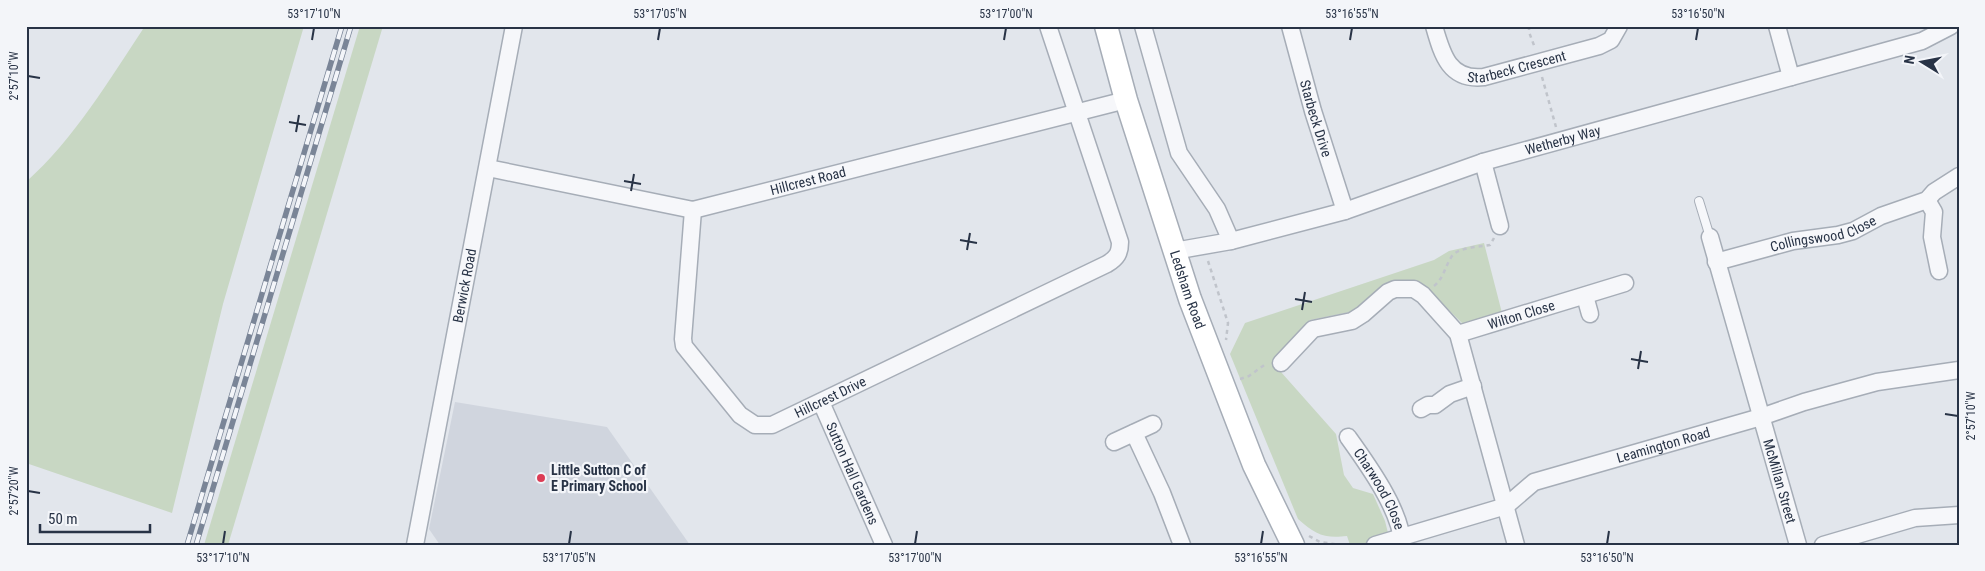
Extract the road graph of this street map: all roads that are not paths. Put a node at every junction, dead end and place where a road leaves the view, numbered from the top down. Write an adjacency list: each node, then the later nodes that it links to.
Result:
1 (514, 26): 14 (street, Berwick Road)
2 (1048, 26): 12 (street)
3 (1106, 26): 11 (main road, Ledsham Road)
4 (1143, 26): 22 (street)
5 (1290, 26): 19 (street, Starbeck Drive)
6 (1434, 26): 7 (street, Starbeck Crescent)
7 (1620, 26)
8 (1777, 26): 10 (street)
9 (1952, 26): 10 (street, Wetherby Way)
10 (1791, 76): 13 (street, Wetherby Way)
11 (1126, 100): 12 (street, Hillcrest Road); 23 (main road, Ledsham Road)
12 (1076, 114): 18 (street, Hillcrest Road); 33 (street, Hillcrest Drive)
13 (1483, 162): 19 (street, Wetherby Way); 20 (street)
14 (488, 168): 18 (street, Hillcrest Road); 44 (street, Berwick Road)
15 (1959, 176): 16 (street, Collingswood Close)
16 (1927, 200): 24 (street, Collingswood Close); 25 (street)
17 (1698, 201): 21 (lane)
18 (694, 210): 33 (street, Hillcrest Drive)
19 (1345, 211): 22 (street, Wetherby Way)
20 (1500, 226)
21 (1710, 238): 24 (street)
22 (1231, 241): 23 (street, Wetherby Way)
23 (1174, 252): 42 (main road, Ledsham Road)
24 (1716, 262): 35 (street)
25 (1939, 271)
26 (1625, 283): 27 (street, Wilton Close)
27 (1585, 296): 28 (street); 29 (street, Wilton Close)
28 (1590, 314)
29 (1458, 334): 30 (street); 32 (street)
30 (1281, 363)
31 (1959, 370): 35 (street, Leamington Road)
32 (1473, 386): 34 (street); 40 (street)
33 (821, 402): 45 (street, Sutton Hall Gardens)
34 (1421, 409)
35 (1761, 417): 40 (street, Leamington Road); 49 (street, McMillan Street)
36 (1153, 424): 37 (street)
37 (1134, 432): 39 (street); 46 (street)
38 (1348, 437): 43 (street, Charwood Close)
39 (1114, 442)
40 (1506, 506): 43 (street, Leamington Road); 48 (street)
41 (1959, 515): 50 (street)
42 (1298, 538)
43 (1403, 541): 47 (street, Leamington Road)
44 (419, 542)
45 (884, 545)
46 (1182, 545)
47 (1375, 545)
48 (1516, 545)
49 (1798, 545)
50 (1824, 545)

